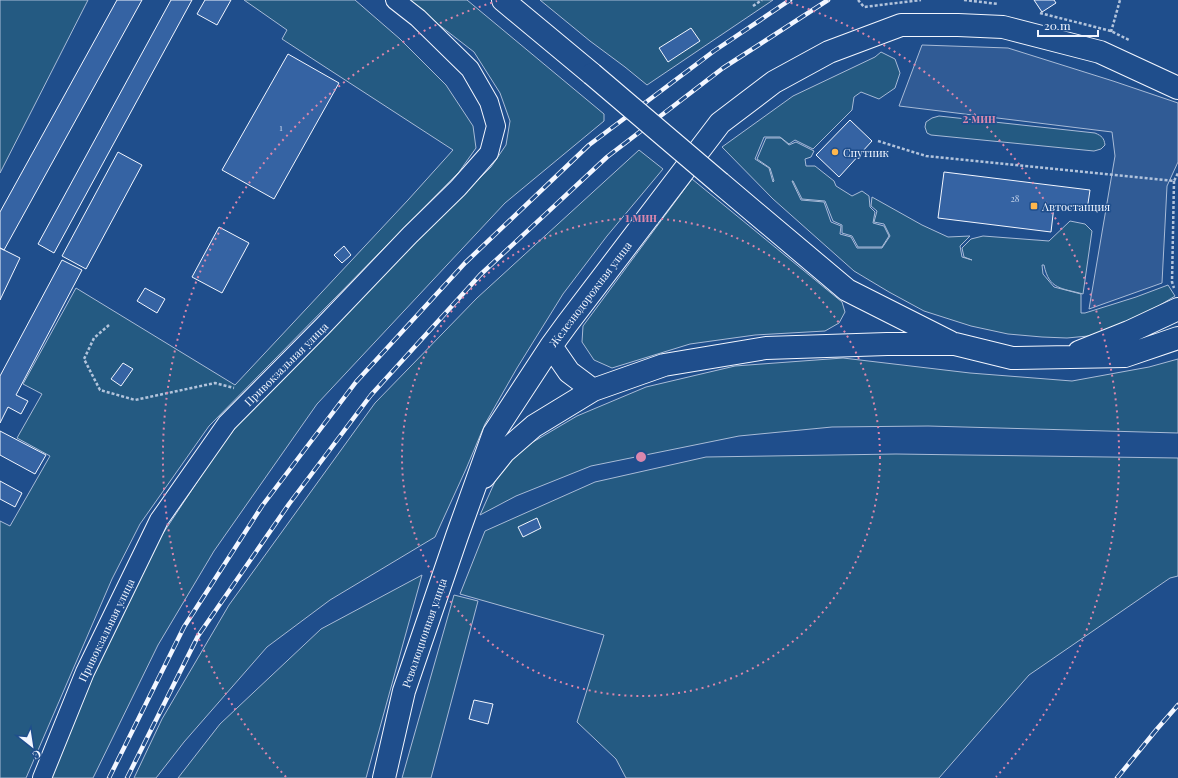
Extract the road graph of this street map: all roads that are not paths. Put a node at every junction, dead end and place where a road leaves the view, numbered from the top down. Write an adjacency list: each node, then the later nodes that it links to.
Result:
1 (395, 0): 11 (street, Привокзальная улица)
2 (503, 0): 6 (street, bridge)
3 (1178, 88): 7 (street, Железнодорожная улица)
4 (1176, 299): 8 (street)
5 (1178, 338): 8 (street)
6 (954, 344): 8 (street); 9 (street)
7 (551, 346): 9 (street); 10 (street, Железнодорожная улица)
8 (1067, 358)
9 (593, 390): 10 (street)
10 (473, 491): 12 (street, Революционная улица)
11 (42, 778)
12 (384, 778)

